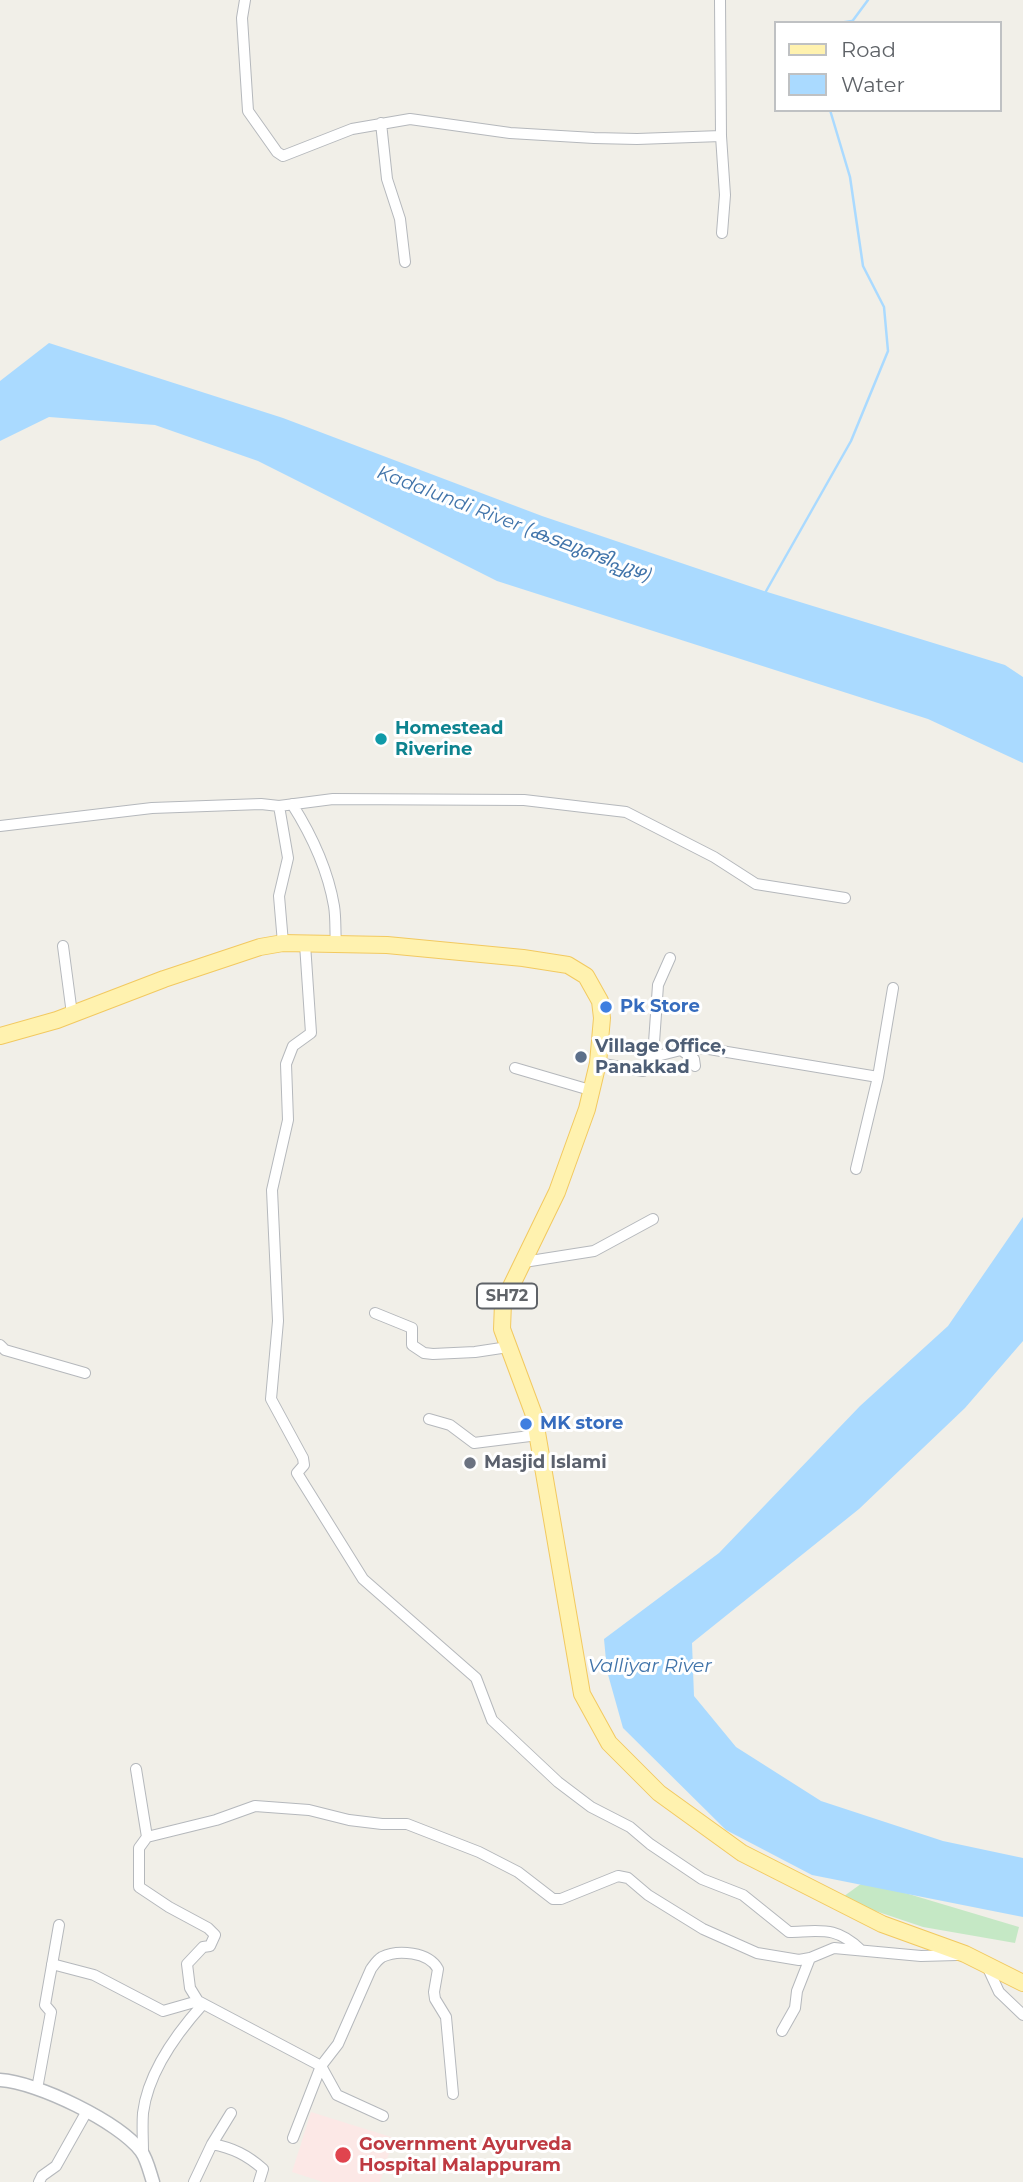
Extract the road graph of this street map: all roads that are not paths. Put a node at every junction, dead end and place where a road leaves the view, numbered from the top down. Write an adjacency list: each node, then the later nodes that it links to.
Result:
1 (246, 0): 3 (street)
2 (720, 0): 4 (street)
3 (381, 123): 4 (street); 6 (street)
4 (721, 136): 5 (street)
5 (722, 233)
6 (405, 261)
7 (292, 804): 8 (street); 10 (street); 13 (street)
8 (279, 806): 9 (street); 11 (street)
9 (0, 826)
10 (845, 898)
11 (283, 943): 12 (main road, SH72); 17 (main road, SH72)
12 (305, 943): 13 (main road, SH72); 38 (street)
13 (335, 944): 21 (main road, SH72)
14 (63, 946): 17 (street)
15 (670, 958): 20 (street)
16 (893, 988): 24 (street)
17 (72, 1014): 18 (main road, SH72)
18 (0, 1036)
19 (681, 1051): 20 (street); 22 (street); 24 (street)
20 (653, 1057): 21 (street)
21 (598, 1063): 25 (main road, SH72)
22 (695, 1066)
23 (516, 1068): 25 (street)
24 (878, 1077): 26 (street)
25 (590, 1090): 28 (main road, SH72)
26 (856, 1169)
27 (653, 1219): 28 (street)
28 (524, 1262): 31 (main road, SH72)
29 (375, 1313): 31 (street)
30 (0, 1345): 32 (street)
31 (508, 1348): 34 (main road, SH72)
32 (85, 1373)
33 (429, 1419): 34 (street)
34 (538, 1435): 39 (main road, SH72)
35 (136, 1769): 36 (street)
36 (147, 1837): 40 (street); 44 (street)
37 (58, 1925): 41 (street)
38 (862, 1951): 39 (street); 40 (street)
39 (965, 1954): 42 (main road, SH72)
40 (810, 1958): 46 (street)
41 (52, 1964): 44 (street); 49 (street)
42 (986, 1966): 43 (main road, SH72); 45 (street)
43 (1023, 1983)
44 (201, 2003): 47 (street); 56 (street)
45 (1023, 2015)
46 (782, 2031)
47 (321, 2066): 50 (street); 53 (street); 54 (street)
48 (0, 2080): 49 (street)
49 (37, 2089): 51 (street)
50 (453, 2094)
51 (87, 2111): 56 (street); 57 (street)
52 (231, 2113): 55 (street)
53 (383, 2116)
54 (293, 2138)
55 (212, 2144): 59 (street); 60 (street)
56 (143, 2152): 58 (street)
57 (39, 2182)
58 (153, 2182)
59 (194, 2182)
60 (259, 2182)

